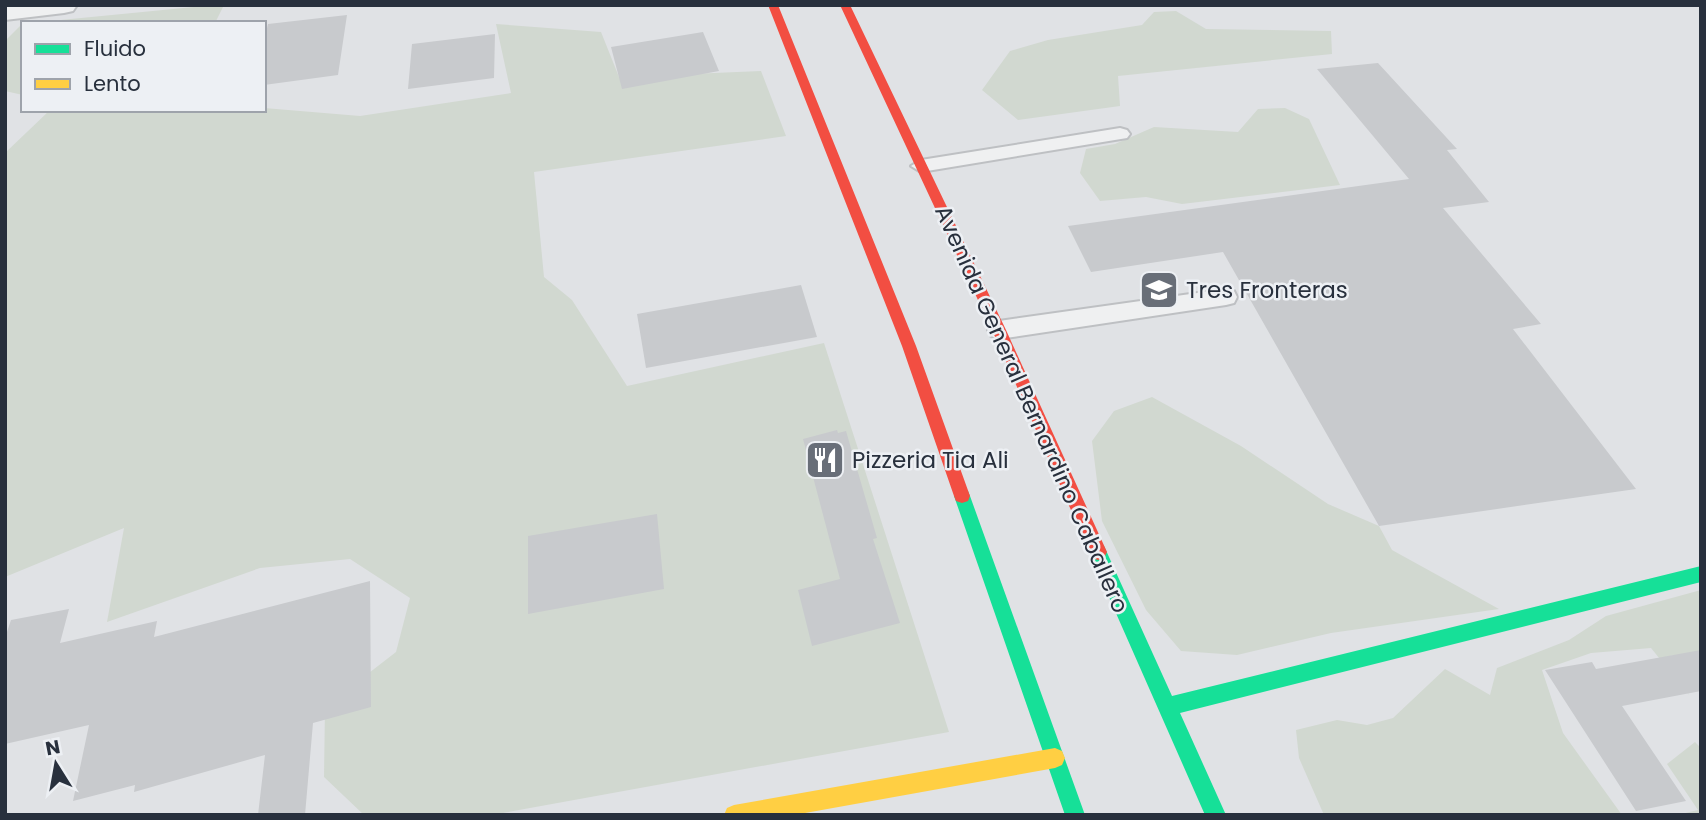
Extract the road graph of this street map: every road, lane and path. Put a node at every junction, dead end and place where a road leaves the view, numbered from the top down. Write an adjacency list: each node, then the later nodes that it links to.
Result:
1 (64, 5): 4 (street)
2 (773, 5): 11 (main road)
3 (850, 6): 6 (main road, Avenida General Bernardino Caballero)
4 (5, 12)
5 (1120, 134): 6 (lane)
6 (921, 166): 8 (main road, Avenida General Bernardino Caballero)
7 (1226, 297): 8 (lane)
8 (999, 330): 10 (main road, Avenida General Bernardino Caballero)
9 (1701, 574): 10 (main road)
10 (1168, 706): 14 (main road, Avenida General Bernardino Caballero)
11 (1055, 758): 12 (main road); 13 (main road)
12 (734, 815)
13 (1075, 815)
14 (1216, 815)

